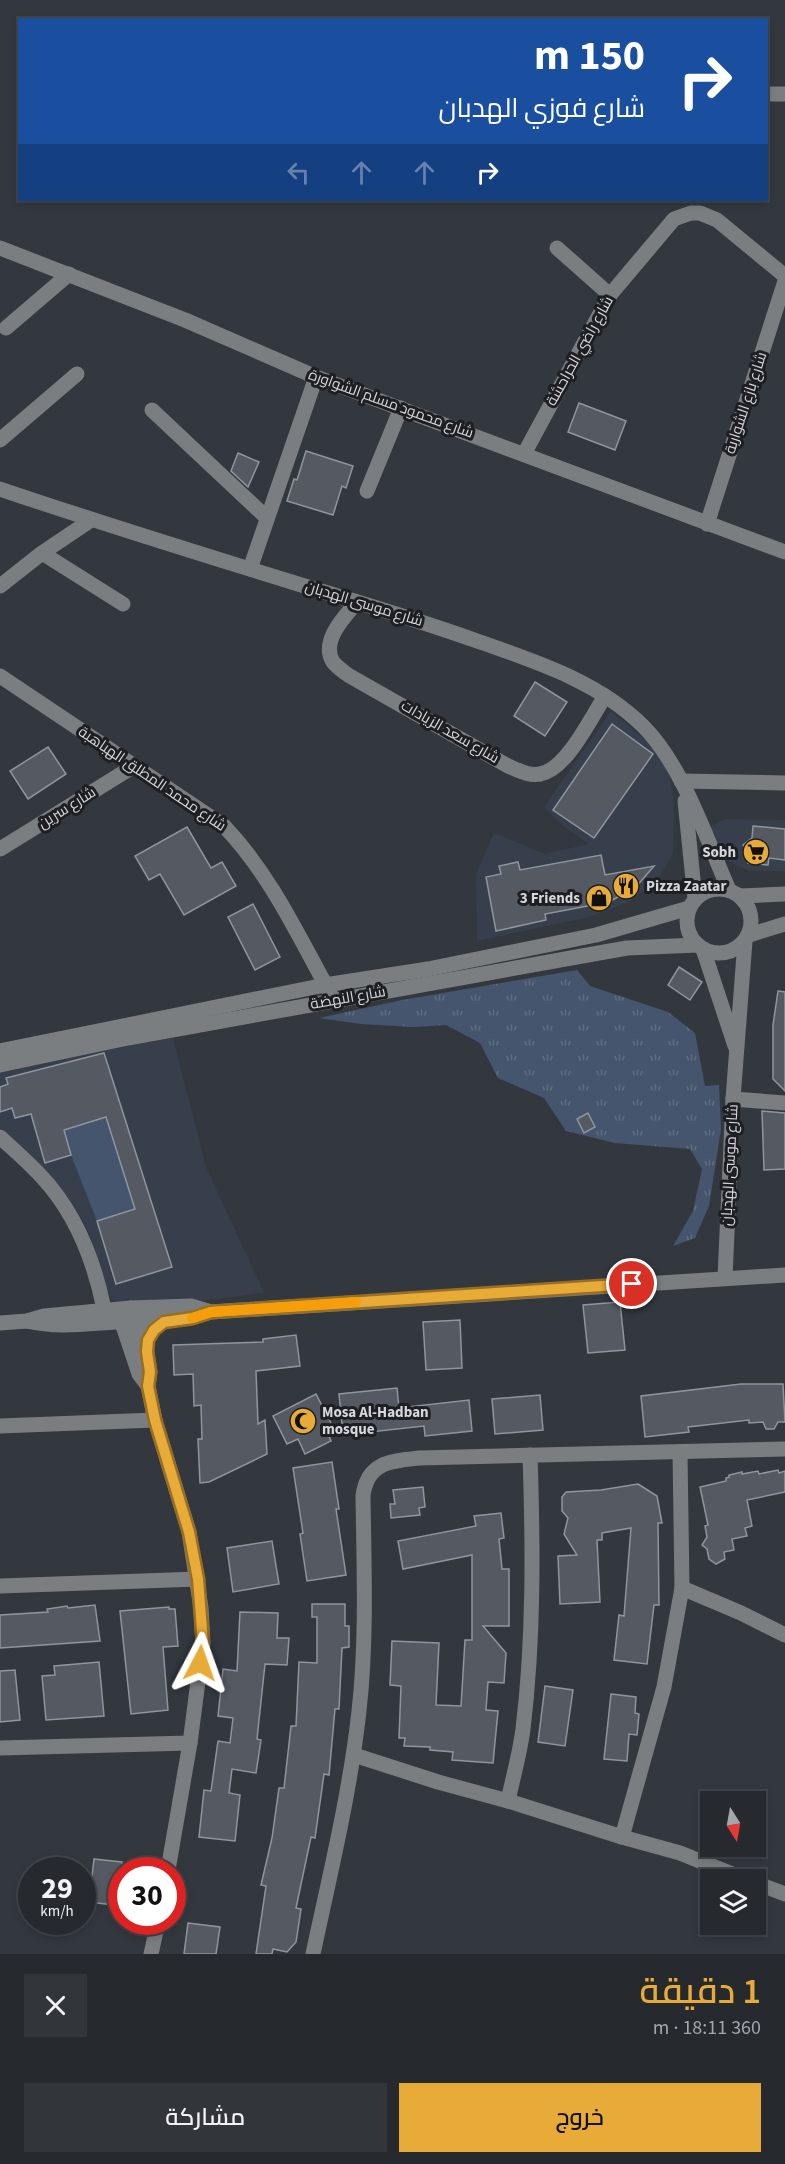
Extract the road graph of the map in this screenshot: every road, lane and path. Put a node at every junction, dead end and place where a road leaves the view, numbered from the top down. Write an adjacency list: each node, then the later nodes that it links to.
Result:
1 (768, 94): 2 (street)
2 (785, 94)
3 (0, 248): 5 (street, شارع محمود مسلم الشواورة)
4 (557, 248): 7 (street)
5 (69, 274): 8 (street); 10 (street, شارع محمود مسلم الشواورة)
6 (785, 279): 7 (street, شارع راضي الحراحشة); 19 (street, شارع بازع الشواربة)
7 (610, 295): 14 (street, شارع راضي الحراحشة)
8 (6, 328)
9 (78, 374): 13 (street)
10 (316, 377): 11 (street, شارع محمود مسلم الشواورة); 17 (street)
11 (401, 408): 14 (street, شارع محمود مسلم الشواورة); 16 (street)
12 (152, 410): 17 (street)
13 (0, 440)
14 (524, 454): 19 (street, شارع محمود مسلم الشواورة)
15 (0, 489): 18 (street, شارع موسى الهدبان)
16 (367, 491)
17 (267, 518): 22 (street)
18 (91, 520): 21 (street); 22 (street, شارع موسى الهدبان)
19 (707, 524): 20 (street, شارع محمود مسلم الشواورة)
20 (785, 552)
21 (42, 553): 23 (street); 25 (street)
22 (250, 570): 24 (street, شارع موسى الهدبان)
23 (0, 586)
24 (357, 602): 27 (street, شارع موسى الهدبان); 27 (street, شارع سعد الزيادات)
25 (123, 604)
26 (0, 676): 28 (street, شارع محمد المطلق الهباهبة)
27 (605, 696): 30 (street, شارع موسى الهدبان)
28 (134, 766): 31 (street, شارع سرين); 38 (street, شارع محمد المطلق الهباهبة)
29 (785, 783): 30 (street)
30 (682, 784): 32 (street, شارع موسى الهدبان); 34 (street, شارع موسى الهدبان)
31 (0, 849)
32 (735, 893): 33 (street); 34 (street); 36 (street)
33 (785, 894)
34 (692, 904): 37 (street); 38 (street, شارع النهضة)
35 (785, 924): 36 (street)
36 (747, 938): 37 (street); 41 (street, شارع موسى الهدبان)
37 (700, 947): 39 (street, شارع النهضة); 41 (street, شارع موسى الهدبان)
38 (325, 985): 39 (street, شارع محمد المطلق الهباهبة); 40 (street, شارع النهضة)
39 (333, 1000): 42 (street, شارع النهضة)
40 (0, 1051)
41 (737, 1053): 43 (street, شارع موسى الهدبان)
42 (0, 1065)
43 (733, 1099): 44 (street); 47 (street, شارع موسى الهدبان)
44 (785, 1103)
45 (0, 1137): 49 (street)
46 (785, 1275): 47 (street)
47 (725, 1278): 48 (street)
48 (211, 1312): 49 (street); 51 (street)
49 (122, 1314): 50 (street); 50 (street); 51 (street); 53 (street); 54 (street)
50 (27, 1321): 52 (street)
51 (164, 1322): 53 (street)
52 (0, 1323)
53 (147, 1352): 54 (street)
54 (148, 1386): 55 (street)
55 (155, 1420): 56 (street); 60 (street)
56 (0, 1426)
57 (785, 1449): 58 (street)
58 (680, 1452): 59 (street); 62 (street)
59 (530, 1455): 66 (street); 67 (street)
60 (198, 1579): 61 (street); 64 (street)
61 (0, 1586)
62 (682, 1588): 63 (street); 68 (street)
63 (785, 1635)
64 (190, 1743): 65 (street); 69 (street)
65 (0, 1748)
66 (354, 1755): 67 (street); 75 (street)
67 (508, 1801): 68 (street)
68 (622, 1837): 70 (street)
69 (170, 1857)
70 (720, 1869)
71 (766, 1887): 72 (street)
72 (785, 1894)
73 (155, 1935): 74 (street)
74 (151, 1954)
75 (313, 1954)

